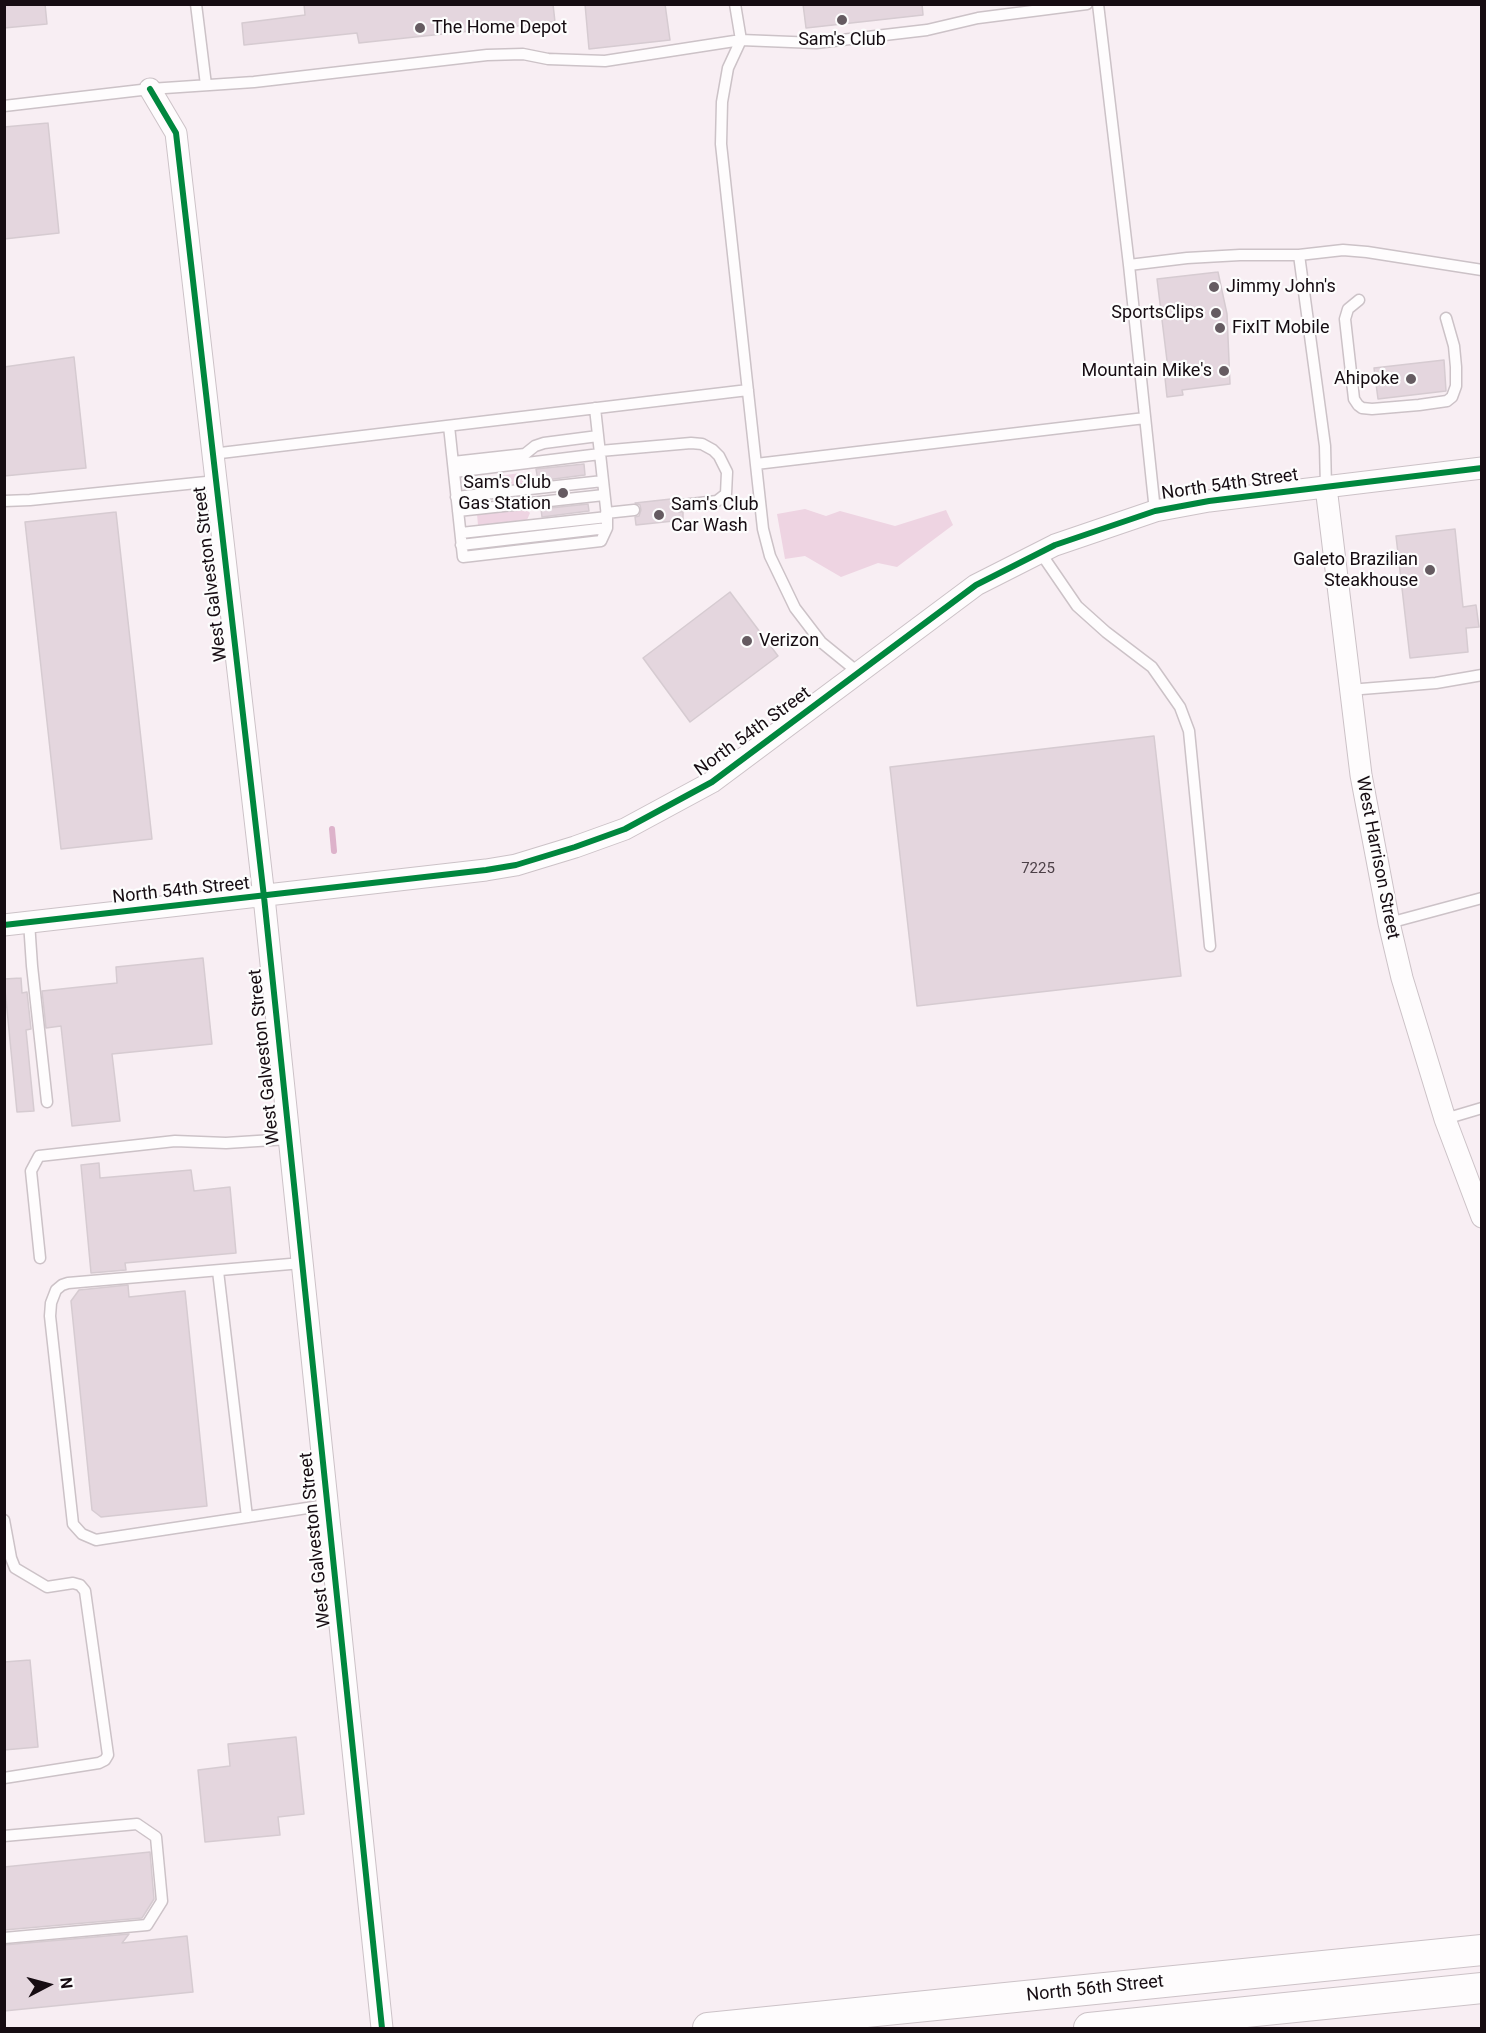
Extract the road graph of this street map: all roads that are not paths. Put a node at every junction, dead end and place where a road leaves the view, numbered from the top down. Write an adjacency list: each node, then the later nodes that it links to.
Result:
1 (196, 4): 6 (lane)
2 (735, 4): 5 (lane)
3 (1088, 4): 5 (lane)
4 (1098, 4): 10 (lane)
5 (741, 40): 6 (lane); 14 (lane)
6 (206, 85): 7 (lane)
7 (150, 89): 8 (lane); 20 (street, West Galveston Street)
8 (4, 106)
9 (1299, 255): 10 (lane); 11 (lane); 26 (lane)
10 (1129, 265): 16 (lane)
11 (1482, 270)
12 (1359, 300): 13 (lane)
13 (1446, 318)
14 (748, 390): 15 (lane); 21 (lane)
15 (595, 408): 17 (lane); 18 (lane)
16 (1145, 418): 21 (lane); 33 (lane)
17 (449, 426): 20 (lane); 22 (lane)
18 (598, 436): 19 (lane); 22 (lane)
19 (600, 452): 22 (lane); 25 (lane); 30 (lane)
20 (212, 454): 24 (street, West Galveston Street)
21 (756, 464): 37 (lane)
22 (453, 467): 28 (lane)
23 (1482, 468): 26 (street, North 54th Street)
24 (216, 481): 29 (lane); 40 (street, West Galveston Street)
25 (603, 481): 27 (lane); 28 (lane)
26 (1326, 487): 33 (street, North 54th Street); 39 (street, West Harrison Street)
27 (604, 495): 32 (lane); 34 (lane)
28 (456, 497): 32 (lane)
29 (4, 501)
30 (682, 505)
31 (634, 510): 34 (lane)
32 (458, 511): 35 (lane)
33 (1155, 511): 36 (street, North 54th Street)
34 (607, 519): 35 (lane); 35 (lane)
35 (460, 533)
36 (1040, 552): 37 (street, North 54th Street); 45 (lane)
37 (859, 673): 40 (street, North 54th Street)
38 (1482, 675): 39 (lane)
39 (1349, 690): 43 (street, West Harrison Street)
40 (264, 897): 42 (street, North 54th Street); 49 (street, West Galveston Street)
41 (1482, 898): 43 (lane)
42 (29, 922): 44 (street, North 54th Street); 46 (lane)
43 (1389, 923): 48 (street, West Harrison Street)
44 (4, 925)
45 (1210, 946)
46 (47, 1102)
47 (1482, 1108): 48 (lane)
48 (1445, 1119): 50 (street, West Harrison Street)
49 (289, 1139): 51 (lane); 52 (street, West Galveston Street)
50 (1482, 1217)
51 (40, 1258)
52 (302, 1263): 53 (lane); 54 (street, West Galveston Street)
53 (218, 1270): 55 (lane); 55 (lane)
54 (327, 1505): 55 (lane); 62 (street, West Galveston Street)
55 (247, 1517)
56 (4, 1520): 57 (lane)
57 (4, 1778)
58 (4, 1836): 59 (lane)
59 (4, 1938)
60 (1482, 1950): 63 (main road, North 56th Street)
61 (1482, 1988): 64 (main road)
62 (382, 2028)
63 (708, 2028)
64 (1089, 2028)

